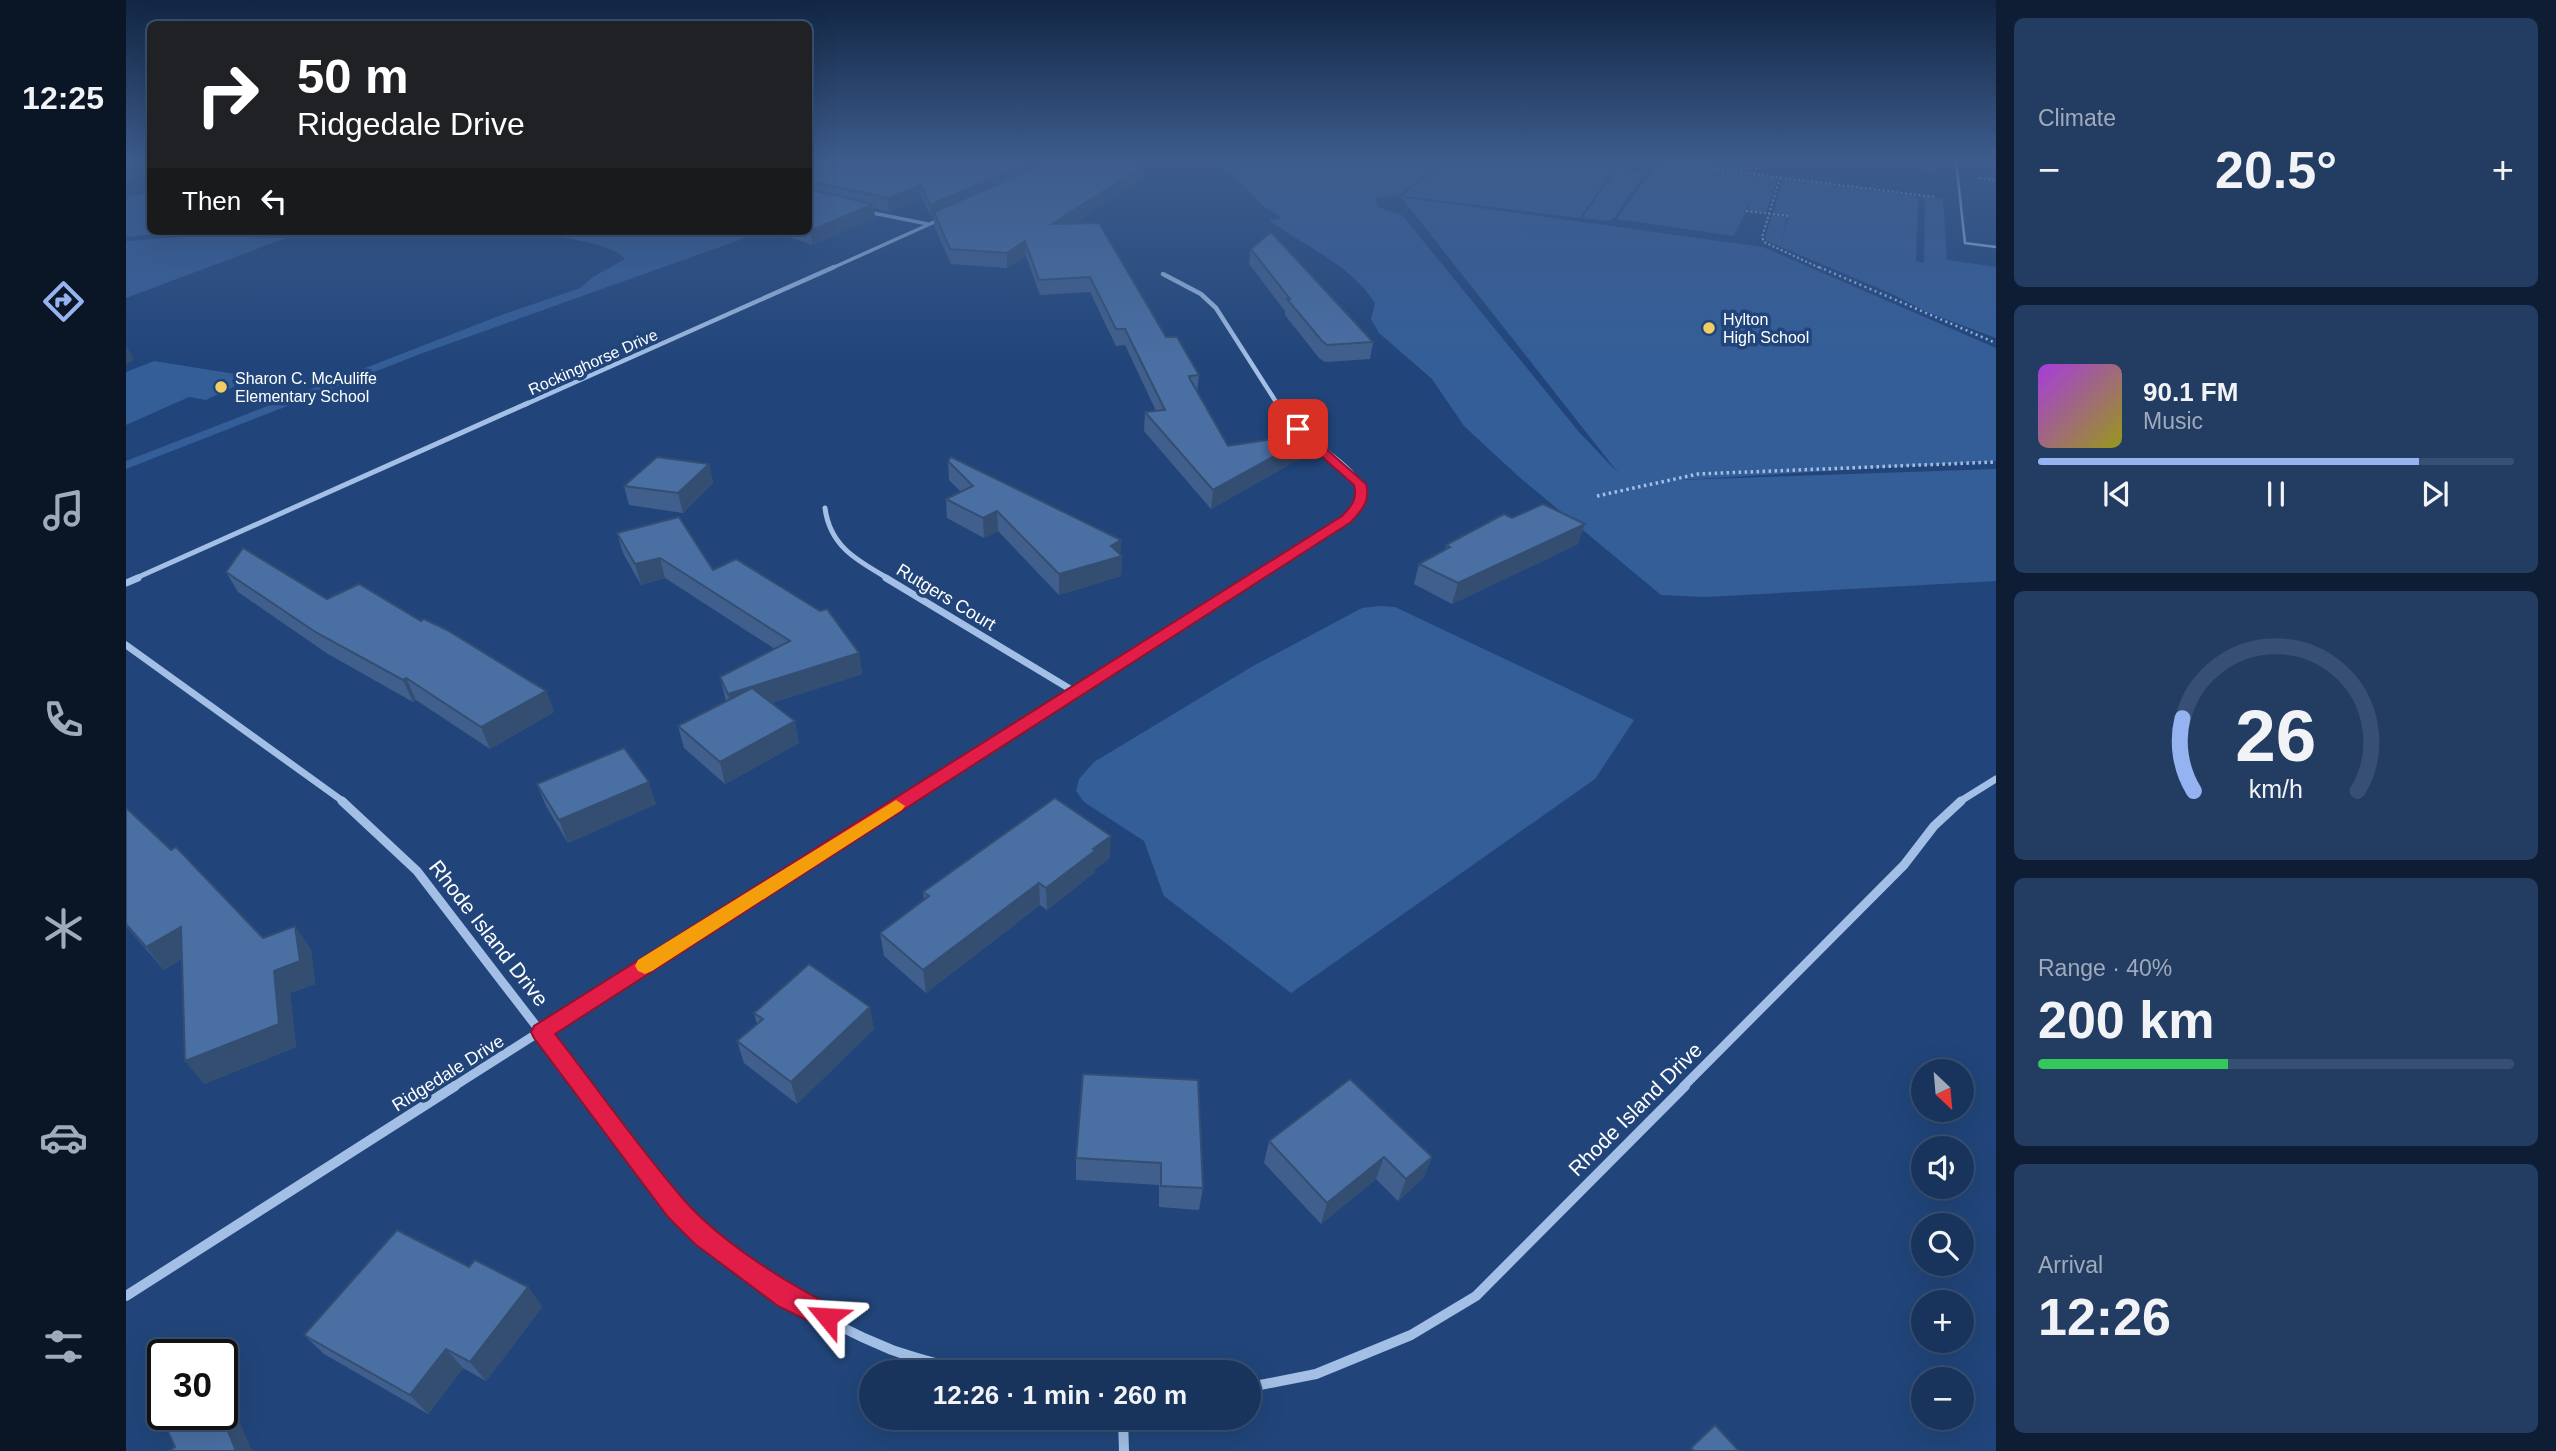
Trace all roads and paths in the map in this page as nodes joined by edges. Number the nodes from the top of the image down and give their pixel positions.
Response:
1 (921, 229) edge
2 (1765, 229) edge
3 (1963, 229) edge
4 (1996, 247) edge
5 (1163, 274) dead end
6 (1996, 343) edge
7 (1996, 462) edge
8 (1597, 496) dead end
9 (825, 508) dead end
10 (126, 583) edge
11 (126, 645) edge
12 (1075, 692) junction
13 (1996, 779) edge
14 (541, 1032) junction
15 (126, 1296) edge
16 (928, 1360) edge
17 (1261, 1385) edge
18 (1123, 1430) edge
19 (1124, 1451) edge

1 - 10 street, Rockinghorse Drive
2 - 6 path
3 - 4 lane
5 - 12 street, Ridgedale Drive
7 - 8 path
9 - 12 street, Rutgers Court
11 - 14 street, Rhode Island Drive
12 - 14 street, Ridgedale Drive
13 - 17 street, Rhode Island Drive
14 - 15 street, Ridgedale Drive
14 - 16 street, Rhode Island Drive
18 - 19 street

